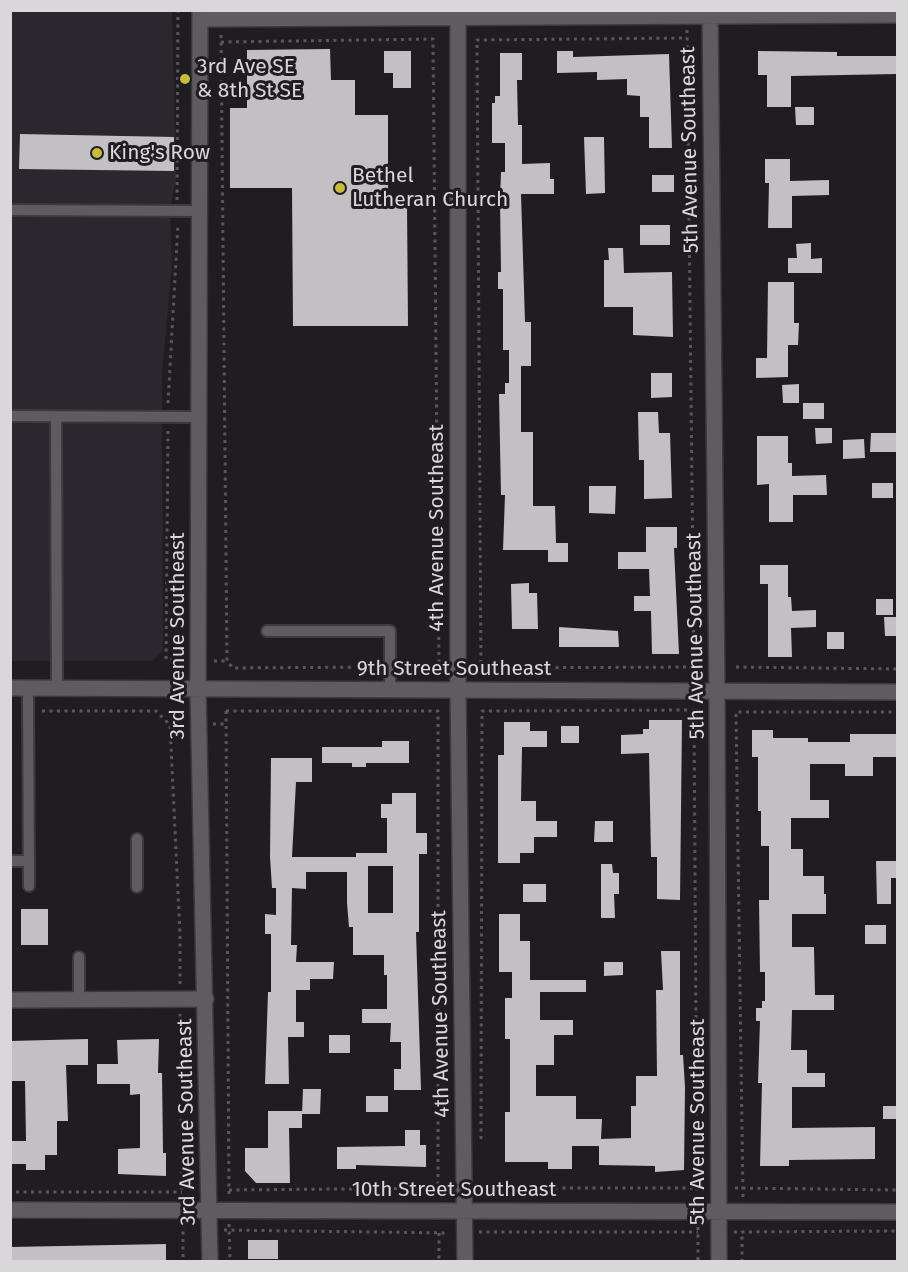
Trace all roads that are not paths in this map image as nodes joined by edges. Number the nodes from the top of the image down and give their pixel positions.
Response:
1 (710, 13) edge
2 (200, 15) edge
3 (458, 15) edge
4 (897, 15) edge
5 (10, 210) edge
6 (199, 211) junction
7 (10, 417) edge
8 (56, 417) junction
9 (199, 417) junction
10 (267, 631) dead end
11 (10, 688) edge
12 (28, 688) junction
13 (57, 688) junction
14 (198, 690) junction
15 (390, 690) junction
16 (458, 690) junction
17 (717, 692) junction
18 (897, 692) edge
19 (136, 839) dead end
20 (10, 861) edge
21 (28, 861) junction
22 (29, 886) dead end
23 (137, 887) dead end
24 (79, 957) dead end
25 (206, 999) junction
26 (10, 1000) edge
27 (79, 1000) junction
28 (10, 1209) edge
29 (210, 1210) junction
30 (464, 1211) junction
31 (719, 1212) junction
32 (897, 1212) edge
33 (210, 1262) edge
34 (465, 1262) edge
35 (719, 1262) edge

1 - 3 street
1 - 4 street
1 - 17 street, 5th Avenue Southeast
2 - 3 street
2 - 6 street, 3rd Avenue Southeast
3 - 16 street, 4th Avenue Southeast
5 - 6 lane
6 - 9 street, 3rd Avenue Southeast
7 - 8 lane
8 - 9 lane
8 - 13 lane
9 - 14 street, 3rd Avenue Southeast
10 - 15 lane
11 - 12 street, 9th Street Southeast
12 - 13 street, 9th Street Southeast
12 - 21 lane
13 - 14 street, 9th Street Southeast
14 - 15 street, 9th Street Southeast
14 - 25 street, 3rd Avenue Southeast
15 - 16 street, 9th Street Southeast
16 - 17 street, 9th Street Southeast
16 - 30 street, 4th Avenue Southeast
17 - 18 street, 9th Street Southeast
17 - 31 street, 5th Avenue Southeast
19 - 23 lane
20 - 21 lane
21 - 22 lane
24 - 27 lane
25 - 27 street
25 - 29 street, 3rd Avenue Southeast
26 - 27 street
28 - 29 street, 10th Street Southeast
29 - 30 street, 10th Street Southeast
29 - 33 street, 3rd Avenue Southeast
30 - 31 street, 10th Street Southeast
30 - 34 street, 4th Avenue Southeast
31 - 32 street, 10th Street Southeast
31 - 35 street, 5th Avenue Southeast

